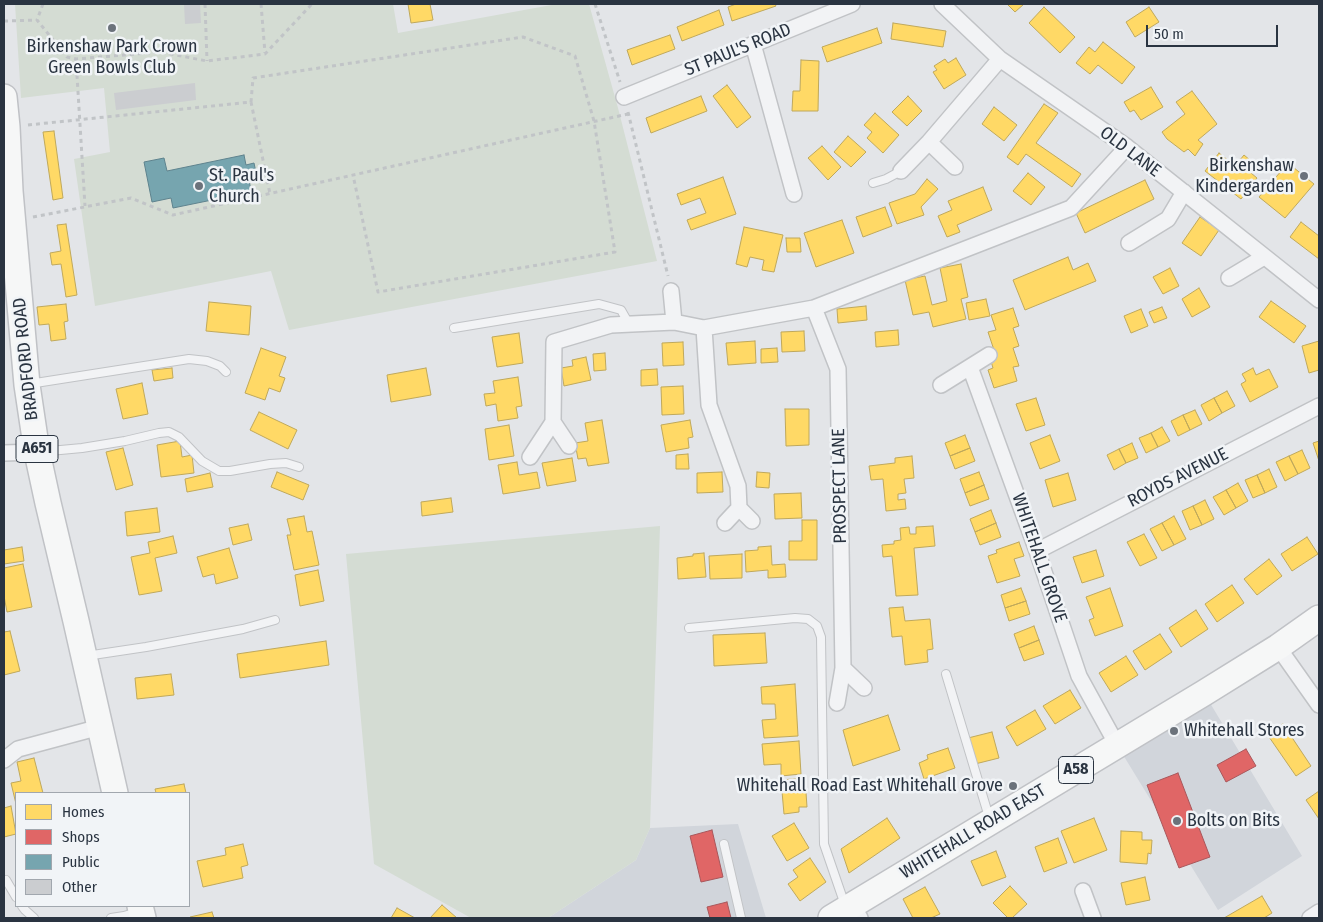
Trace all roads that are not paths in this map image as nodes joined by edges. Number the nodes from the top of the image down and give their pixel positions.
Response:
1 (852, 4) edge
2 (942, 4) edge
3 (752, 44) junction
4 (1000, 59) junction
5 (4, 97) edge
6 (624, 97) road end
7 (5, 127) edge
8 (929, 142) junction
9 (1127, 147) junction
10 (955, 167) dead end
11 (901, 170) joint
12 (873, 183) dead end
13 (1184, 192) junction
14 (794, 194) dead end
15 (1129, 244) dead end
16 (1264, 257) junction
17 (1229, 278) dead end
18 (671, 290) road end
19 (1319, 300) edge
20 (814, 308) junction
21 (12, 315) edge
22 (674, 322) junction
23 (629, 324) junction
24 (454, 328) dead end
25 (704, 328) junction
26 (989, 355) dead end
27 (970, 367) junction
28 (226, 372) dead end
29 (28, 385) junction
30 (941, 385) dead end
31 (1319, 406) edge
32 (552, 422) junction
33 (569, 446) dead end
34 (37, 452) junction
35 (4, 453) edge
36 (530, 457) dead end
37 (299, 467) dead end
38 (739, 508) junction
39 (752, 521) dead end
40 (725, 523) dead end
41 (1038, 551) junction
42 (1319, 618) edge
43 (275, 620) dead end
44 (689, 628) dead end
45 (1278, 647) junction
46 (84, 656) junction
47 (843, 668) junction
48 (946, 674) dead end
49 (864, 688) dead end
50 (837, 702) dead end
51 (1319, 705) edge
52 (100, 727) junction
53 (1117, 745) junction
54 (4, 760) edge
55 (115, 792) edge
56 (991, 822) junction
57 (724, 844) dead end
58 (6, 880) dead end
59 (1083, 892) dead end
60 (15, 895) edge
61 (23, 907) edge
62 (1319, 912) edge
63 (848, 913) edge
64 (134, 914) edge
65 (34, 918) edge
66 (111, 918) edge
67 (741, 918) edge
68 (1093, 918) edge
69 (1310, 918) edge

1 - 3 street, ST PAUL'S ROAD
2 - 4 street, OLD LANE
3 - 6 street, ST PAUL'S ROAD
3 - 14 street
4 - 8 street
4 - 9 street, OLD LANE
5 - 7 main road, BRADFORD ROAD / A651
7 - 21 main road, BRADFORD ROAD / A651
8 - 10 street
8 - 11 street
9 - 13 street, OLD LANE
9 - 20 street
11 - 12 lane
13 - 15 street
13 - 16 street, OLD LANE
16 - 17 street
16 - 19 street, OLD LANE
18 - 22 street
20 - 25 street
20 - 47 street, PROSPECT LANE
21 - 29 main road, BRADFORD ROAD / A651
22 - 23 street
22 - 25 street
23 - 24 lane
23 - 32 street
25 - 38 street
26 - 27 street
27 - 30 street
27 - 41 street, WHITEHALL GROVE
28 - 29 lane
29 - 34 main road, BRADFORD ROAD / A651
31 - 41 street, ROYDS AVENUE
32 - 33 street
32 - 36 street
34 - 35 street
34 - 37 lane
34 - 46 main road, BRADFORD ROAD / A651
38 - 39 street
38 - 40 street
41 - 53 street, WHITEHALL GROVE
42 - 45 main road, WHITEHALL ROAD EAST / A58
43 - 46 lane
44 - 63 lane
45 - 51 street
45 - 53 main road, WHITEHALL ROAD EAST / A58
46 - 52 main road, BRADFORD ROAD / A651
47 - 49 street
47 - 50 street, PROSPECT LANE
48 - 56 lane
52 - 54 street
52 - 55 main road, BRADFORD ROAD / A651
53 - 56 main road, WHITEHALL ROAD EAST / A58
56 - 63 main road, WHITEHALL ROAD EAST / A58
57 - 67 lane
58 - 60 lane
59 - 68 street
61 - 65 lane
62 - 69 street
64 - 66 lane

